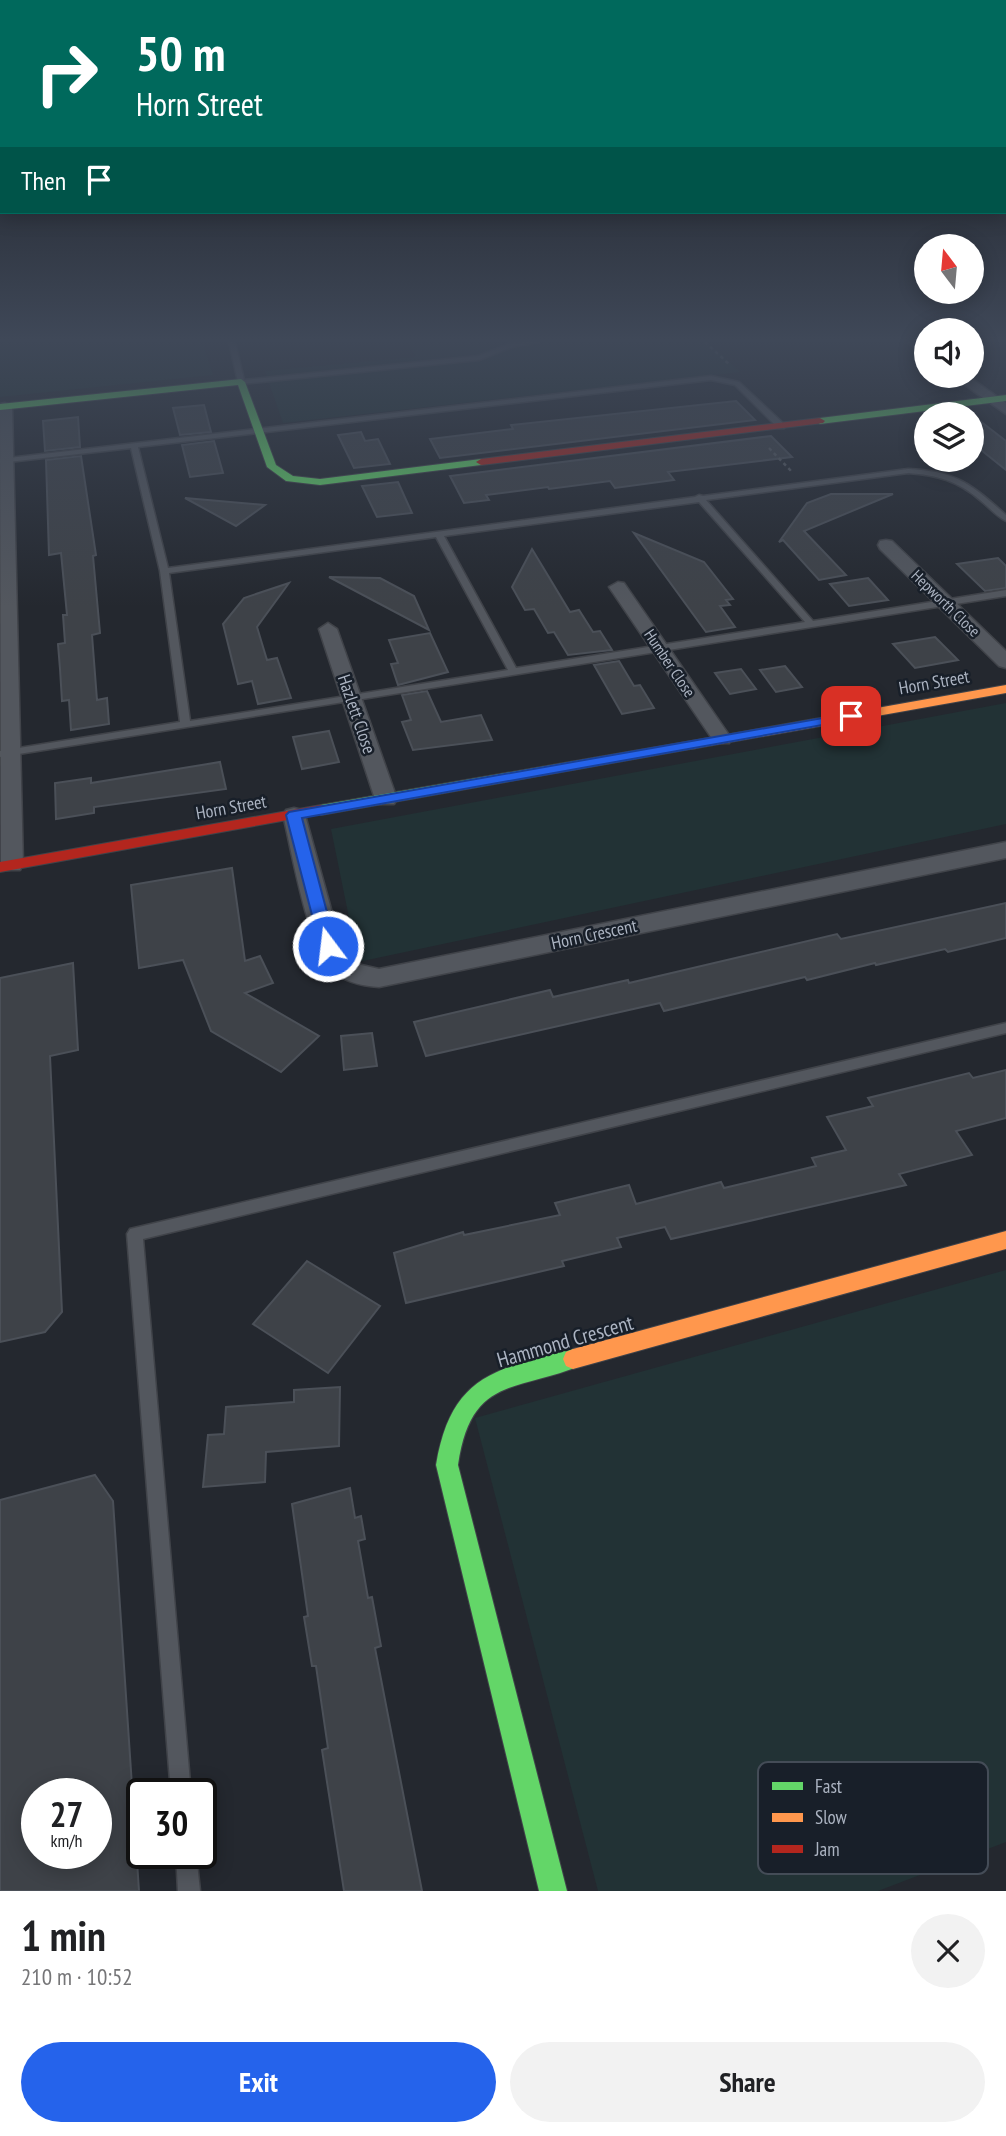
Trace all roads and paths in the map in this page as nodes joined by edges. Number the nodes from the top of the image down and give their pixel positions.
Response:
1 (3, 430) edge
2 (265, 430) edge
3 (749, 430) edge
4 (751, 430) edge
5 (259, 431) junction
6 (134, 446) junction
7 (4, 461) edge
8 (804, 484) junction
9 (699, 497) junction
10 (1006, 519) edge
11 (438, 533) junction
12 (886, 545) dead end
13 (164, 571) junction
14 (618, 587) dead end
15 (1006, 593) edge
16 (946, 603) junction
17 (811, 624) junction
18 (328, 629) dead end
19 (660, 648) junction
20 (1006, 662) edge
21 (513, 671) junction
22 (1006, 689) edge
23 (351, 698) junction
24 (185, 723) junction
25 (722, 739) junction
26 (6, 753) edge
27 (386, 799) junction
28 (294, 815) junction
29 (1006, 850) edge
30 (6, 866) edge
31 (1006, 1028) edge
32 (1006, 1240) edge
33 (180, 1778) edge
34 (187, 1869) edge
35 (189, 1891) edge
36 (553, 1891) edge

1 - 7 street
2 - 5 lane
3 - 5 street
4 - 8 path
5 - 6 lane
6 - 7 lane
6 - 13 lane
7 - 26 street
8 - 9 lane
8 - 10 lane
9 - 11 lane
9 - 17 lane
11 - 13 lane
11 - 21 lane
12 - 16 street, Hepworth Close
13 - 24 lane
14 - 19 street, Humber Close
15 - 16 lane
16 - 17 lane
16 - 20 street, Hepworth Close
17 - 19 lane
18 - 23 street, Hazlett Close
19 - 21 lane
19 - 25 street, Humber Close
21 - 23 lane
22 - 25 street, Horn Street
23 - 24 lane
23 - 27 street, Hazlett Close
24 - 26 lane
25 - 27 street, Horn Street
26 - 30 street
27 - 28 street, Horn Street
28 - 29 street, Horn Crescent
28 - 30 street, Horn Street
31 - 33 lane
32 - 36 street, Hammond Crescent
34 - 35 lane

